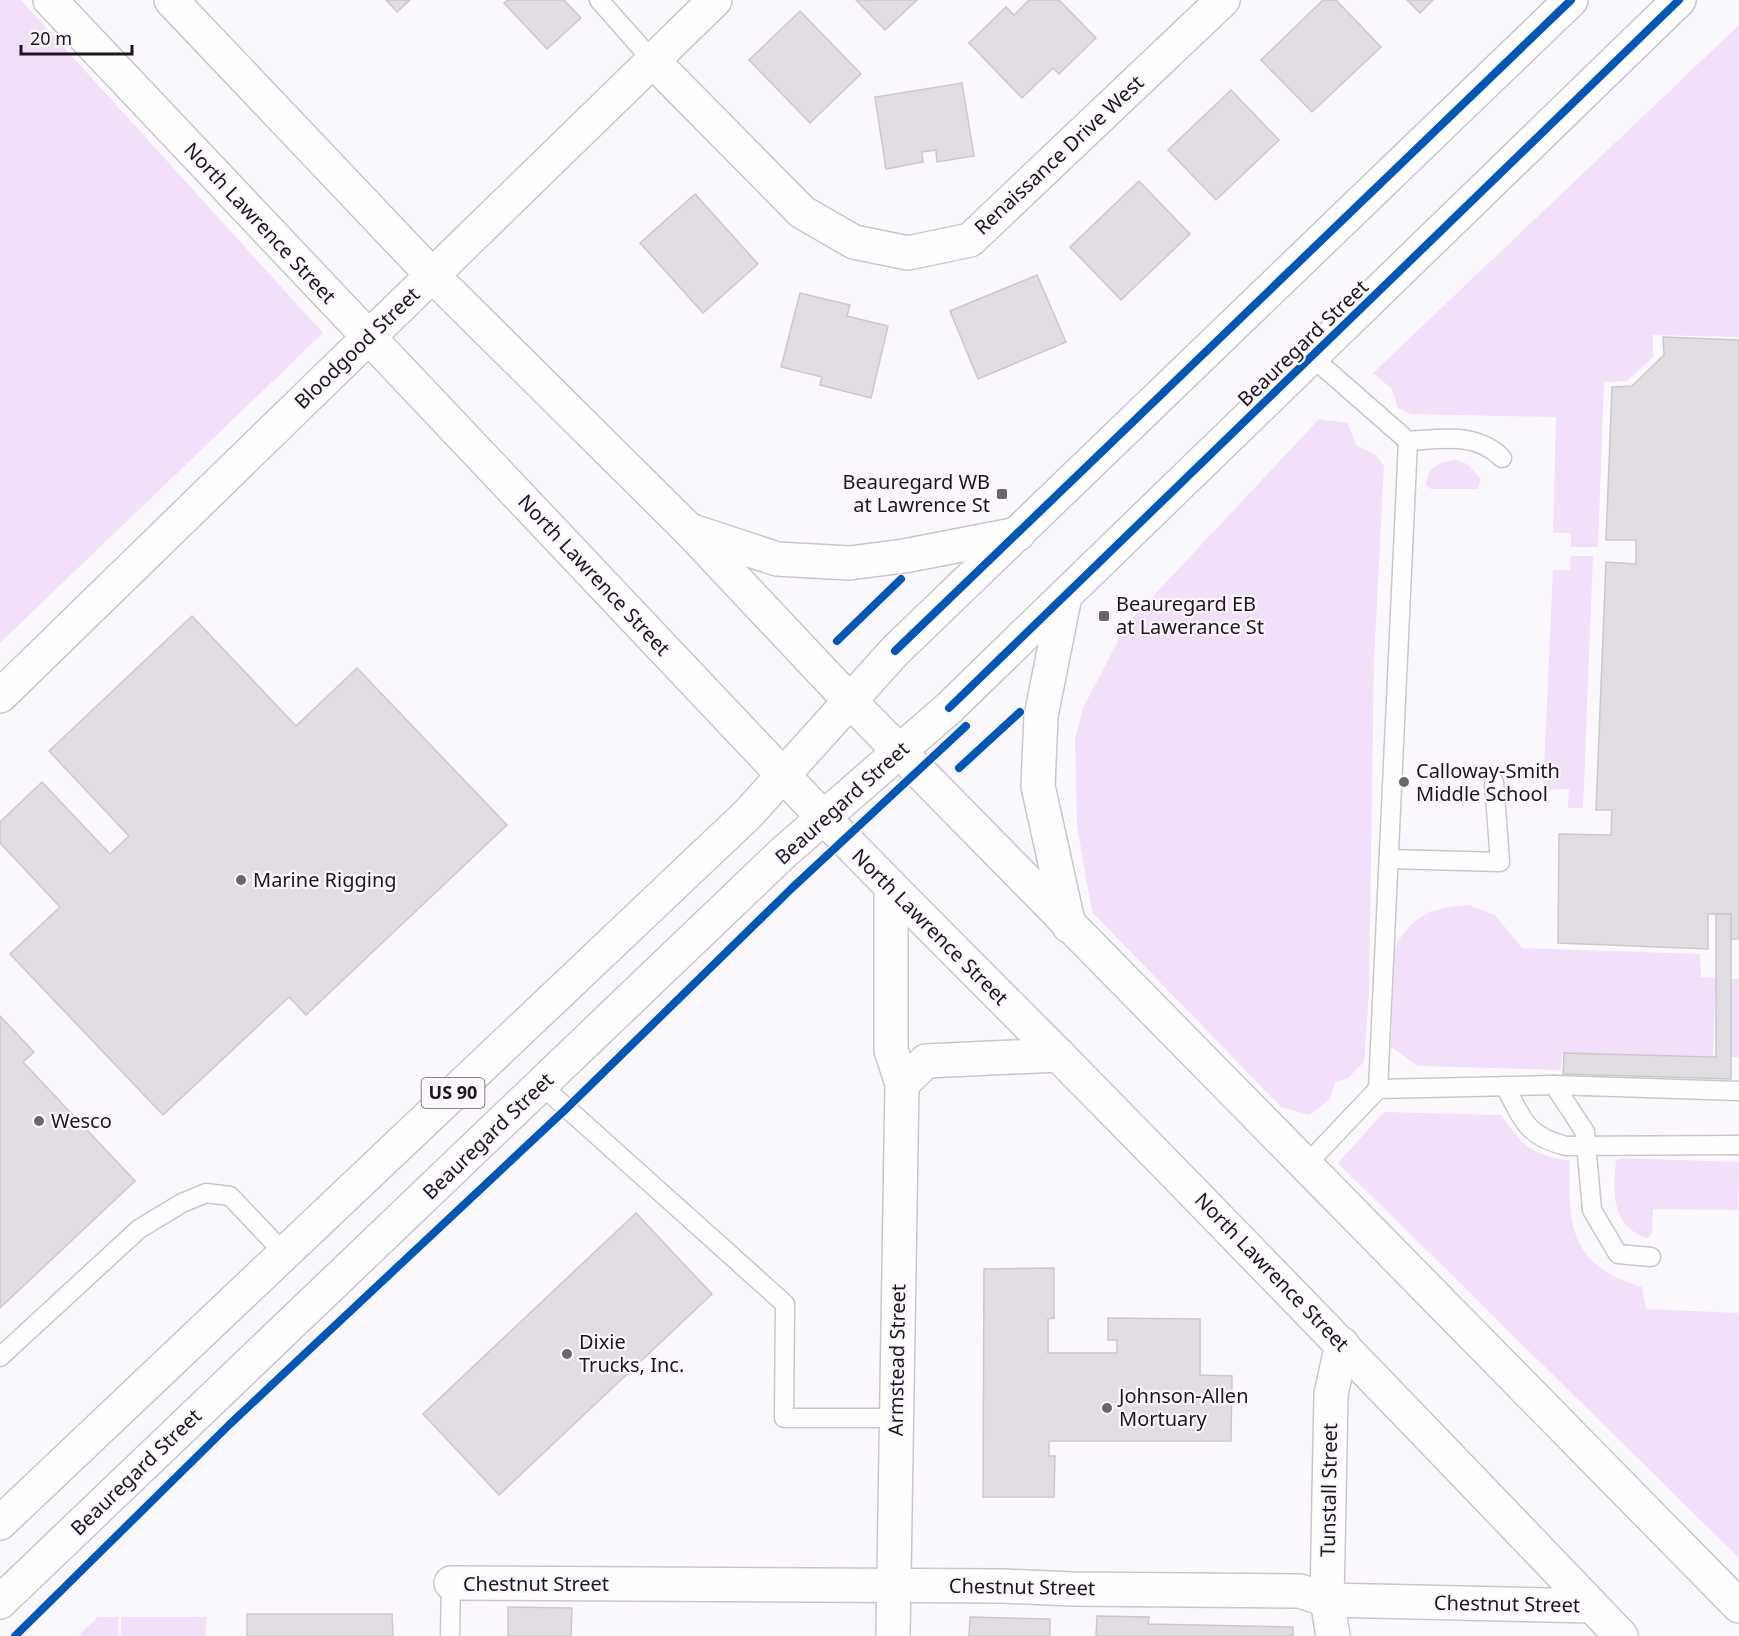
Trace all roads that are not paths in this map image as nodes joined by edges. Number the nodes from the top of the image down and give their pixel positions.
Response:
1 (50, 0) edge
2 (171, 0) edge
3 (599, 0) edge
4 (715, 0) edge
5 (1223, 0) edge
6 (1571, 0) edge
7 (1679, 0) edge
8 (652, 60) junction
9 (432, 275) junction
10 (368, 337) junction
11 (1312, 357) junction
12 (1408, 441) junction
13 (1502, 458) dead end
14 (689, 530) junction
15 (1018, 534) junction
16 (1065, 596) junction
17 (0, 696) edge
18 (850, 701) junction
19 (899, 752) junction
20 (783, 775) junction
21 (1494, 782) dead end
22 (824, 818) junction
23 (1389, 859) junction
24 (891, 889) junction
25 (1069, 926) junction
26 (1059, 1055) junction
27 (902, 1084) junction
28 (541, 1085) junction
29 (1554, 1085) junction
30 (1505, 1086) junction
31 (1378, 1089) junction
32 (1739, 1091) edge
33 (1739, 1145) edge
34 (1586, 1147) junction
35 (1305, 1166) junction
36 (284, 1253) junction
37 (1652, 1257) dead end
38 (1342, 1344) junction
39 (0, 1357) edge
40 (896, 1418) junction
41 (0, 1523) edge
42 (451, 1583) joint
43 (894, 1585) junction
44 (1327, 1600) junction
45 (0, 1602) edge
46 (1592, 1606) junction
47 (1739, 1606) edge
48 (450, 1636) edge
49 (893, 1636) edge
50 (1333, 1636) edge
51 (1621, 1636) edge

1 - 10 street, North Lawrence Street
2 - 9 street
3 - 8 lane
4 - 8 street, Bloodgood Street
5 - 8 street, Renaissance Drive West
6 - 15 street, US 90
7 - 11 street, Beauregard Street / US 90
8 - 9 street, Bloodgood Street
9 - 10 street, Bloodgood Street
9 - 14 street
10 - 17 street, Bloodgood Street
10 - 20 street, North Lawrence Street
11 - 12 lane
11 - 16 street, Beauregard Street / US 90
12 - 13 lane
12 - 23 lane
14 - 15 street
14 - 18 street
15 - 18 street, US 90
16 - 19 street, Beauregard Street / US 90
16 - 25 street
18 - 19 street
18 - 20 street, US 90
19 - 22 street, Beauregard Street / US 90
19 - 25 street
20 - 22 street, North Lawrence Street
20 - 36 street, US 90
21 - 23 lane
22 - 24 street, North Lawrence Street
22 - 28 street, Beauregard Street / US 90
23 - 31 lane
24 - 26 street, North Lawrence Street
24 - 27 street, Armstead Street
25 - 35 street
26 - 27 street
26 - 38 street, North Lawrence Street
27 - 40 street, Armstead Street
28 - 40 lane
28 - 45 street, Beauregard Street / US 90
29 - 30 lane
29 - 32 lane
29 - 34 lane
30 - 31 lane
30 - 34 lane
31 - 35 lane
33 - 34 lane
34 - 37 lane
35 - 47 street
36 - 39 lane
36 - 41 street, US 90
38 - 44 street, Tunstall Street
38 - 46 street, North Lawrence Street
40 - 43 street, Armstead Street
42 - 43 street, Chestnut Street
42 - 48 lane
43 - 44 street, Chestnut Street
43 - 49 street, Armstead Street
44 - 46 street, Chestnut Street
44 - 50 street, Tunstall Street
46 - 51 street, North Lawrence Street

